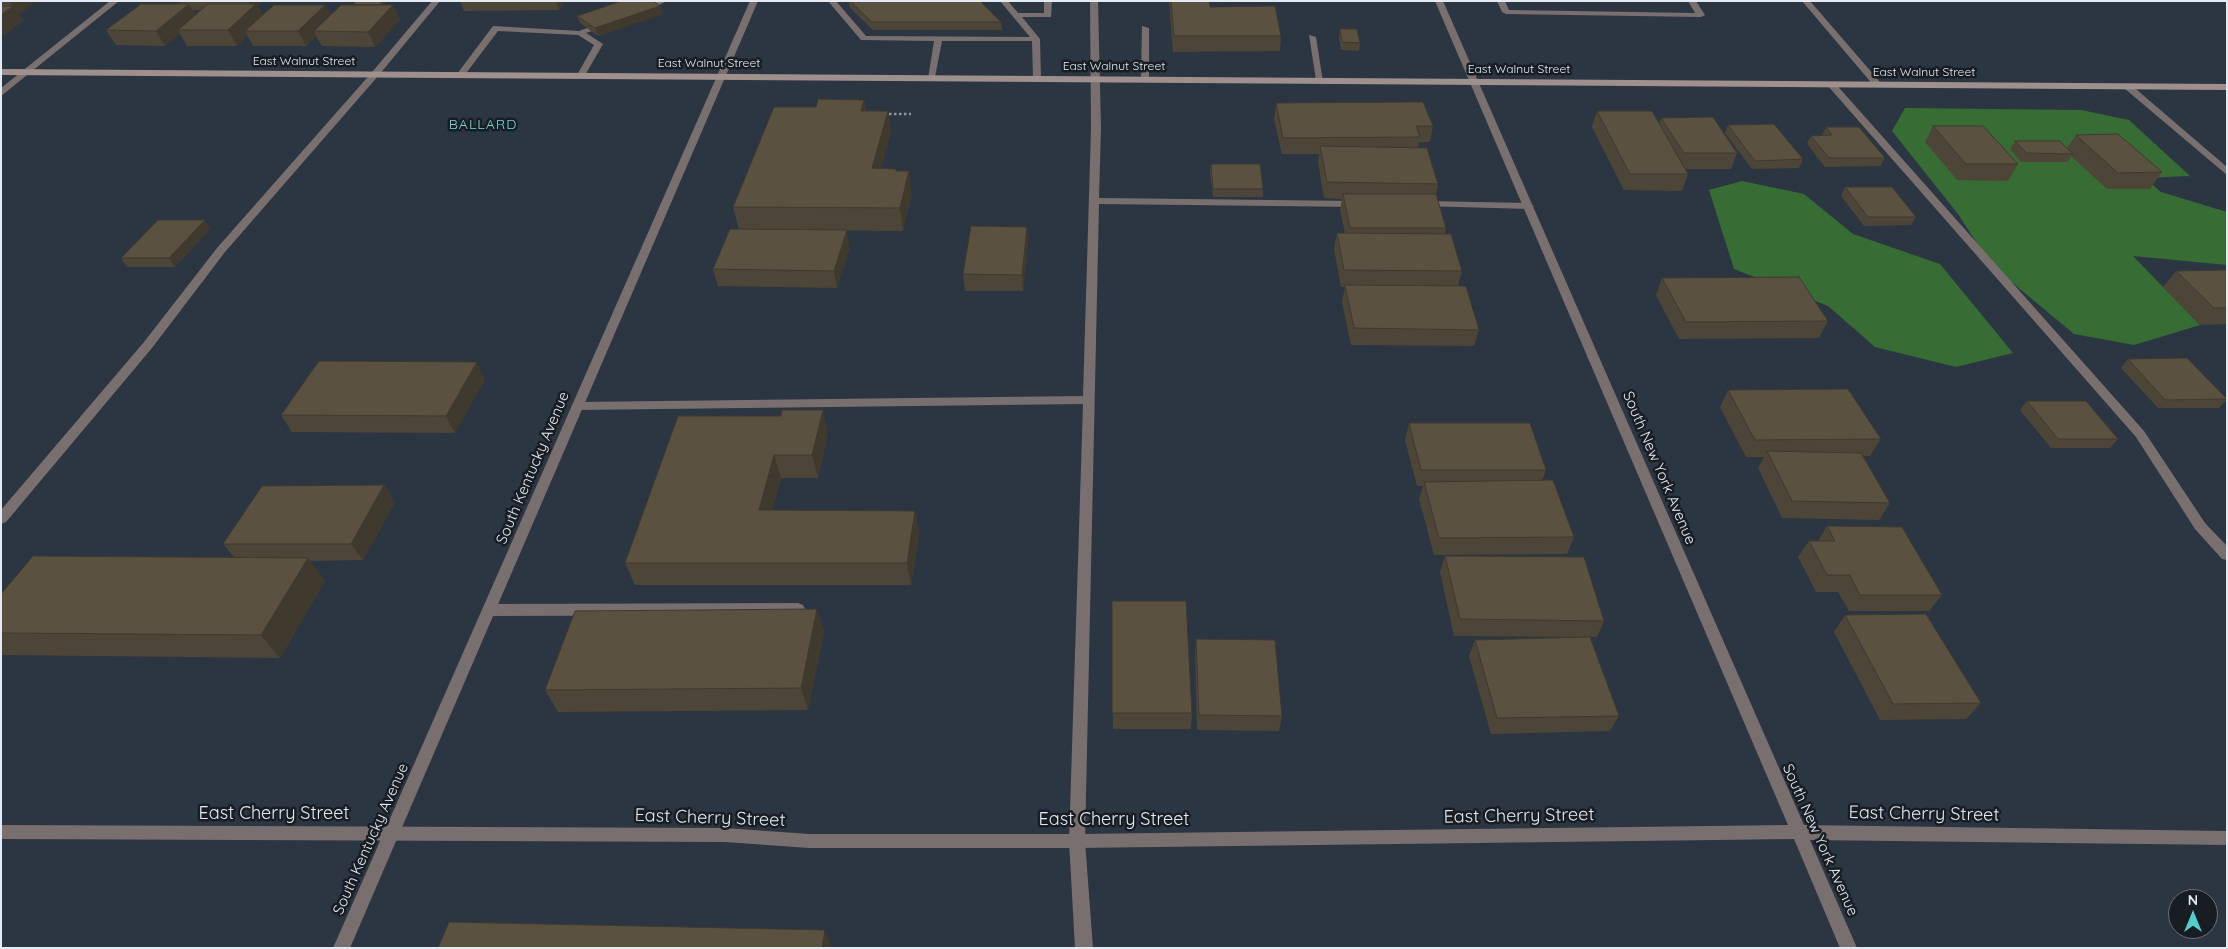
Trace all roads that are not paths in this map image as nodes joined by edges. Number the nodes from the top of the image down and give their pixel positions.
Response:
1 (115, 1) edge
2 (436, 1) edge
3 (664, 1) edge
4 (754, 1) edge
5 (832, 1) edge
6 (1004, 1) edge
7 (1048, 1) edge
8 (1094, 1) edge
9 (1439, 1) edge
10 (1501, 1) edge
11 (1692, 1) edge
12 (1806, 1) edge
13 (636, 12) edge
14 (1016, 15) junction
15 (617, 19) edge
16 (1145, 28) dead end
17 (580, 33) junction
18 (1312, 37) dead end
19 (938, 38) junction
20 (1036, 39) junction
21 (1, 72) edge
22 (27, 72) junction
23 (376, 74) junction
24 (461, 74) junction
25 (581, 75) junction
26 (721, 76) junction
27 (931, 77) junction
28 (1037, 78) junction
29 (1095, 78) junction
30 (1145, 79) junction
31 (1320, 80) junction
32 (1475, 81) junction
33 (1831, 84) junction
34 (1877, 84) junction
35 (2126, 86) junction
36 (2227, 87) edge
37 (1, 93) edge
38 (2227, 172) edge
39 (1094, 201) junction
40 (1367, 204) edge
41 (1416, 204) edge
42 (1529, 206) junction
43 (1088, 400) junction
44 (577, 406) junction
45 (1, 519) edge
46 (2227, 555) edge
47 (798, 609) edge
48 (489, 610) junction
49 (1, 832) edge
50 (1799, 832) junction
51 (391, 834) junction
52 (2227, 838) edge
53 (1077, 841) junction
54 (342, 948) edge
55 (1084, 948) edge
56 (1849, 948) edge

1 - 22 street
2 - 23 street
3 - 13 street
4 - 26 street, South Kentucky Avenue
5 - 19 street
6 - 14 street
7 - 14 street
8 - 29 street
9 - 32 street, South New York Avenue
10 - 11 street
12 - 34 street
14 - 20 street
15 - 17 street
16 - 30 street
17 - 24 street
17 - 25 street
18 - 31 street
19 - 20 street
19 - 27 street
20 - 28 street
21 - 22 main road, East Walnut Street
22 - 23 main road, East Walnut Street
22 - 37 street
23 - 24 main road, East Walnut Street
23 - 45 street
24 - 25 main road, East Walnut Street
25 - 26 main road, East Walnut Street
26 - 27 main road, East Walnut Street
26 - 44 street, South Kentucky Avenue
27 - 28 main road, East Walnut Street
28 - 29 main road, East Walnut Street
29 - 30 main road, East Walnut Street
29 - 39 street
30 - 31 main road, East Walnut Street
31 - 32 main road, East Walnut Street
32 - 33 main road, East Walnut Street
32 - 42 street, South New York Avenue
33 - 34 main road, East Walnut Street
33 - 46 street
34 - 35 main road, East Walnut Street
35 - 36 main road, East Walnut Street
35 - 38 street
39 - 40 street
39 - 43 street
41 - 42 street
42 - 50 street, South New York Avenue
43 - 44 street
43 - 53 street
44 - 48 street, South Kentucky Avenue
47 - 48 street
48 - 51 street, South Kentucky Avenue
49 - 51 street, East Cherry Street
50 - 52 street, East Cherry Street
50 - 53 street, East Cherry Street
50 - 56 street, South New York Avenue
51 - 53 street, East Cherry Street
51 - 54 street, South Kentucky Avenue
53 - 55 street

